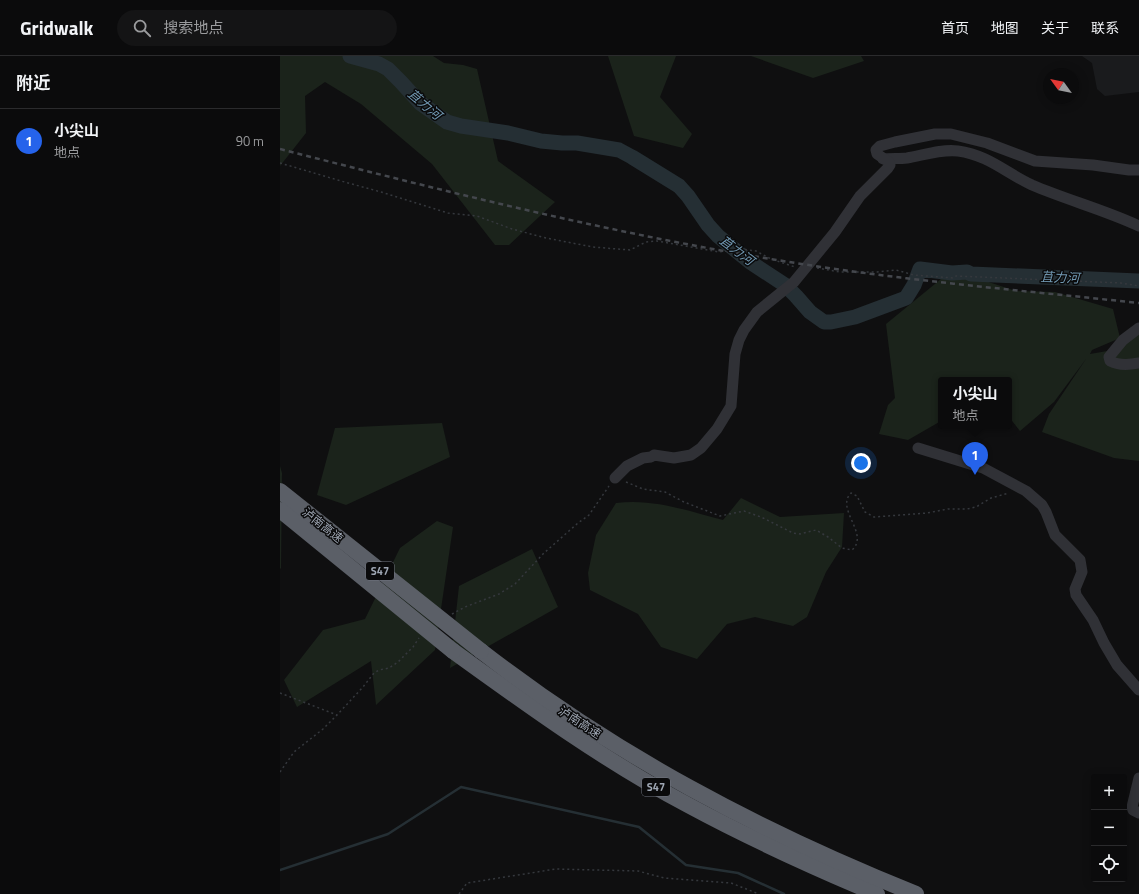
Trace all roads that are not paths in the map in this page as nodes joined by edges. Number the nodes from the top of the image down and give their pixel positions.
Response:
1 (883, 159) junction
2 (1139, 170) edge
3 (1139, 226) edge
4 (1139, 328) edge
5 (1139, 363) edge
6 (918, 448) dead end
7 (615, 478) road end
8 (280, 491) edge
9 (280, 510) edge
10 (1139, 690) edge
11 (1139, 778) edge
12 (1139, 813) edge
13 (877, 894) edge
14 (916, 894) edge

1 - 2 street
1 - 3 street
1 - 7 street
4 - 5 street
6 - 10 street
8 - 14 highway, 泸南高速 / S47, bridge
9 - 13 highway, 泸南高速 / S47, bridge
11 - 12 street

